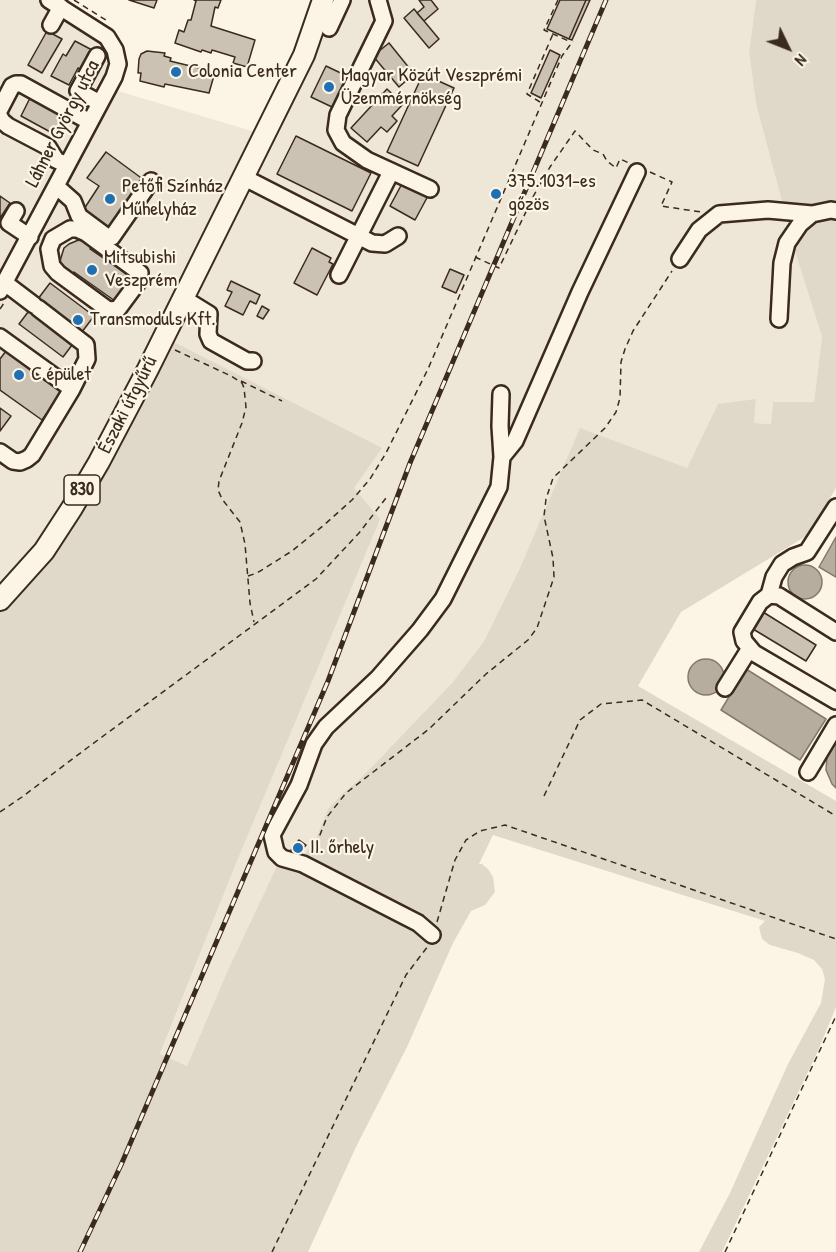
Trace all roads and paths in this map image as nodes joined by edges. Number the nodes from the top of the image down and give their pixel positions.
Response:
1 (323, 0) edge
2 (342, 0) edge
3 (378, 0) edge
4 (558, 0) edge
5 (55, 4) edge
6 (51, 25) dead end
7 (329, 28) dead end
8 (553, 34) junction
9 (97, 56) dead end
10 (541, 102) junction
11 (100, 103) junction
12 (0, 109) edge
13 (0, 117) edge
14 (90, 122) junction
15 (620, 159) dead end
16 (67, 165) junction
17 (392, 172) junction
18 (637, 172) dead end
19 (243, 177) junction
20 (151, 181) dead end
21 (672, 182) dead end
22 (56, 186) junction
23 (430, 189) dead end
24 (16, 211) dead end
25 (836, 211) edge
26 (719, 214) junction
27 (812, 214) junction
28 (32, 232) junction
29 (359, 236) junction
30 (398, 236) dead end
31 (53, 239) junction
32 (475, 257) junction
33 (680, 259) joint
34 (339, 275) dead end
35 (2, 287) edge
36 (183, 297) junction
37 (779, 319) dead end
38 (0, 337) edge
39 (160, 343) junction
40 (254, 361) dead end
41 (237, 380) junction
42 (72, 390) junction
43 (501, 394) dead end
44 (282, 401) dead end
45 (0, 452) edge
46 (502, 457) junction
47 (386, 498) dead end
48 (836, 507) edge
49 (248, 576) junction
50 (769, 595) junction
51 (0, 600) edge
52 (254, 623) junction
53 (836, 632) edge
54 (750, 648) junction
55 (725, 688) dead end
56 (836, 701) edge
57 (836, 725) edge
58 (808, 772) dead end
59 (544, 796) dead end
60 (0, 812) edge
61 (836, 816) edge
62 (303, 864) junction
63 (432, 935) junction
64 (836, 939) edge
65 (836, 1016) edge
66 (272, 1252) edge
67 (724, 1252) edge

1 - 19 main road, Északi útgyűrű / 830
2 - 7 street
3 - 17 street
4 - 8 path
5 - 6 street
5 - 11 street, Láhner György utca
8 - 10 path
8 - 10 path
9 - 11 street
10 - 32 path
11 - 14 street, Láhner György utca
12 - 14 street
13 - 16 street
14 - 16 street, Láhner György utca
15 - 32 path
16 - 22 street, Láhner György utca
17 - 23 street
17 - 29 street
18 - 46 street
19 - 29 street
19 - 36 main road, Északi útgyűrű / 830
20 - 22 street
21 - 26 path
22 - 28 street, Láhner György utca
24 - 28 street
25 - 27 street
26 - 27 street
26 - 33 street
27 - 37 street
28 - 31 street
28 - 35 street, Láhner György utca
29 - 30 street
29 - 34 street
31 - 31 street
32 - 49 path
33 - 62 path
35 - 42 street
36 - 39 main road, Északi útgyűrű / 830
36 - 40 street
38 - 42 street
39 - 41 path
39 - 51 main road, Északi útgyűrű / 830
41 - 44 path
41 - 49 path
42 - 45 street
43 - 46 street
46 - 62 street
47 - 52 path
48 - 50 street
49 - 52 path
50 - 53 street
50 - 54 street
52 - 60 path
54 - 55 street
54 - 56 street
57 - 58 street
59 - 61 path
62 - 63 street
63 - 64 path
63 - 66 path
65 - 67 path

